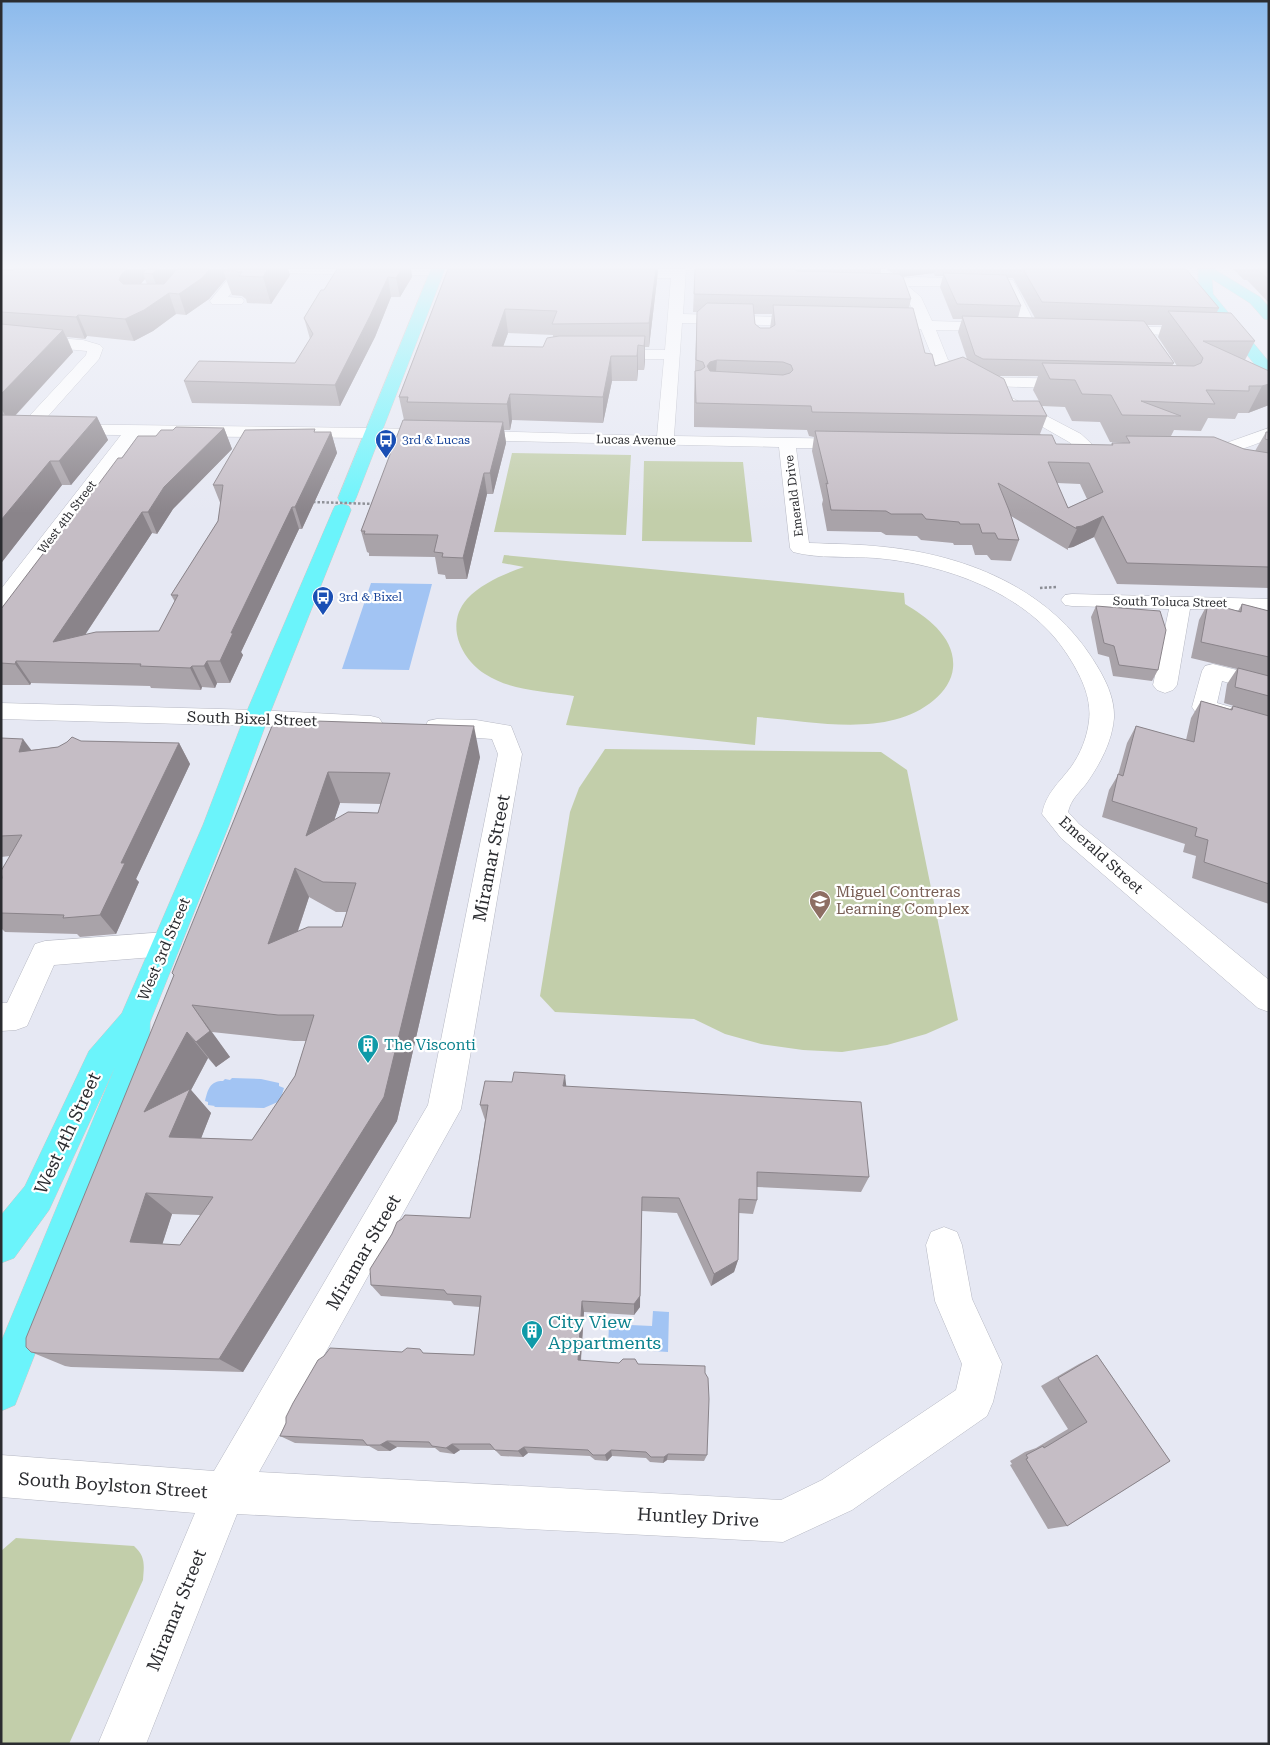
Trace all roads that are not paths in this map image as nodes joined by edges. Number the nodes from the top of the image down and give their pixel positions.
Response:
1 (94, 350) edge
2 (405, 350) edge
3 (673, 350) edge
4 (937, 350) edge
5 (1245, 350) edge
6 (589, 354) edge
7 (673, 354) junction
8 (1269, 372) edge
9 (973, 382) junction
10 (1086, 384) edge
11 (1, 430) edge
12 (26, 430) junction
13 (133, 430) junction
14 (372, 433) junction
15 (1269, 433) edge
16 (665, 441) junction
17 (787, 443) junction
18 (862, 443) edge
19 (1058, 448) edge
20 (1087, 448) junction
21 (1106, 449) edge
22 (1183, 450) edge
23 (800, 548) joint
24 (5, 593) edge
25 (1072, 600) dead end
26 (1181, 602) junction
27 (1269, 605) edge
28 (1165, 685) dead end
29 (1269, 686) edge
30 (1, 711) edge
31 (256, 718) junction
32 (1269, 727) edge
33 (502, 732) joint
34 (166, 944) junction
35 (1269, 999) edge
36 (9, 1016) edge
37 (134, 1022) junction
38 (1, 1245) edge
39 (944, 1245) dead end
40 (1, 1391) edge
41 (1, 1476) edge
42 (225, 1492) junction
43 (122, 1744) edge

1 - 12 street
2 - 14 main road, West 3rd Street
3 - 7 street
4 - 9 street
5 - 8 main road
6 - 7 street
7 - 16 street
9 - 10 street
9 - 20 street
11 - 12 street, Lucas Avenue
12 - 13 street, Lucas Avenue
13 - 14 street, Lucas Avenue
13 - 24 street, West 4th Street
14 - 16 street, Lucas Avenue
14 - 31 main road, West 3rd Street
15 - 22 street
16 - 17 street, Lucas Avenue
17 - 18 street, Lucas Avenue
17 - 23 street, Emerald Drive
19 - 20 street
20 - 21 street
23 - 35 street, Emerald Street
25 - 26 street, South Toluca Street
26 - 27 street, South Toluca Street
26 - 28 street
29 - 32 street
30 - 31 street, South Bixel Street
31 - 33 street, South Bixel Street
31 - 34 main road, West 3rd Street
33 - 42 street, Miramar Street
34 - 36 street
34 - 37 main road, West 3rd Street
37 - 38 main road, West 4th Street
37 - 40 main road, West 3rd Street
39 - 42 street, Huntley Drive
41 - 42 street, South Boylston Street
42 - 43 street, Miramar Street

